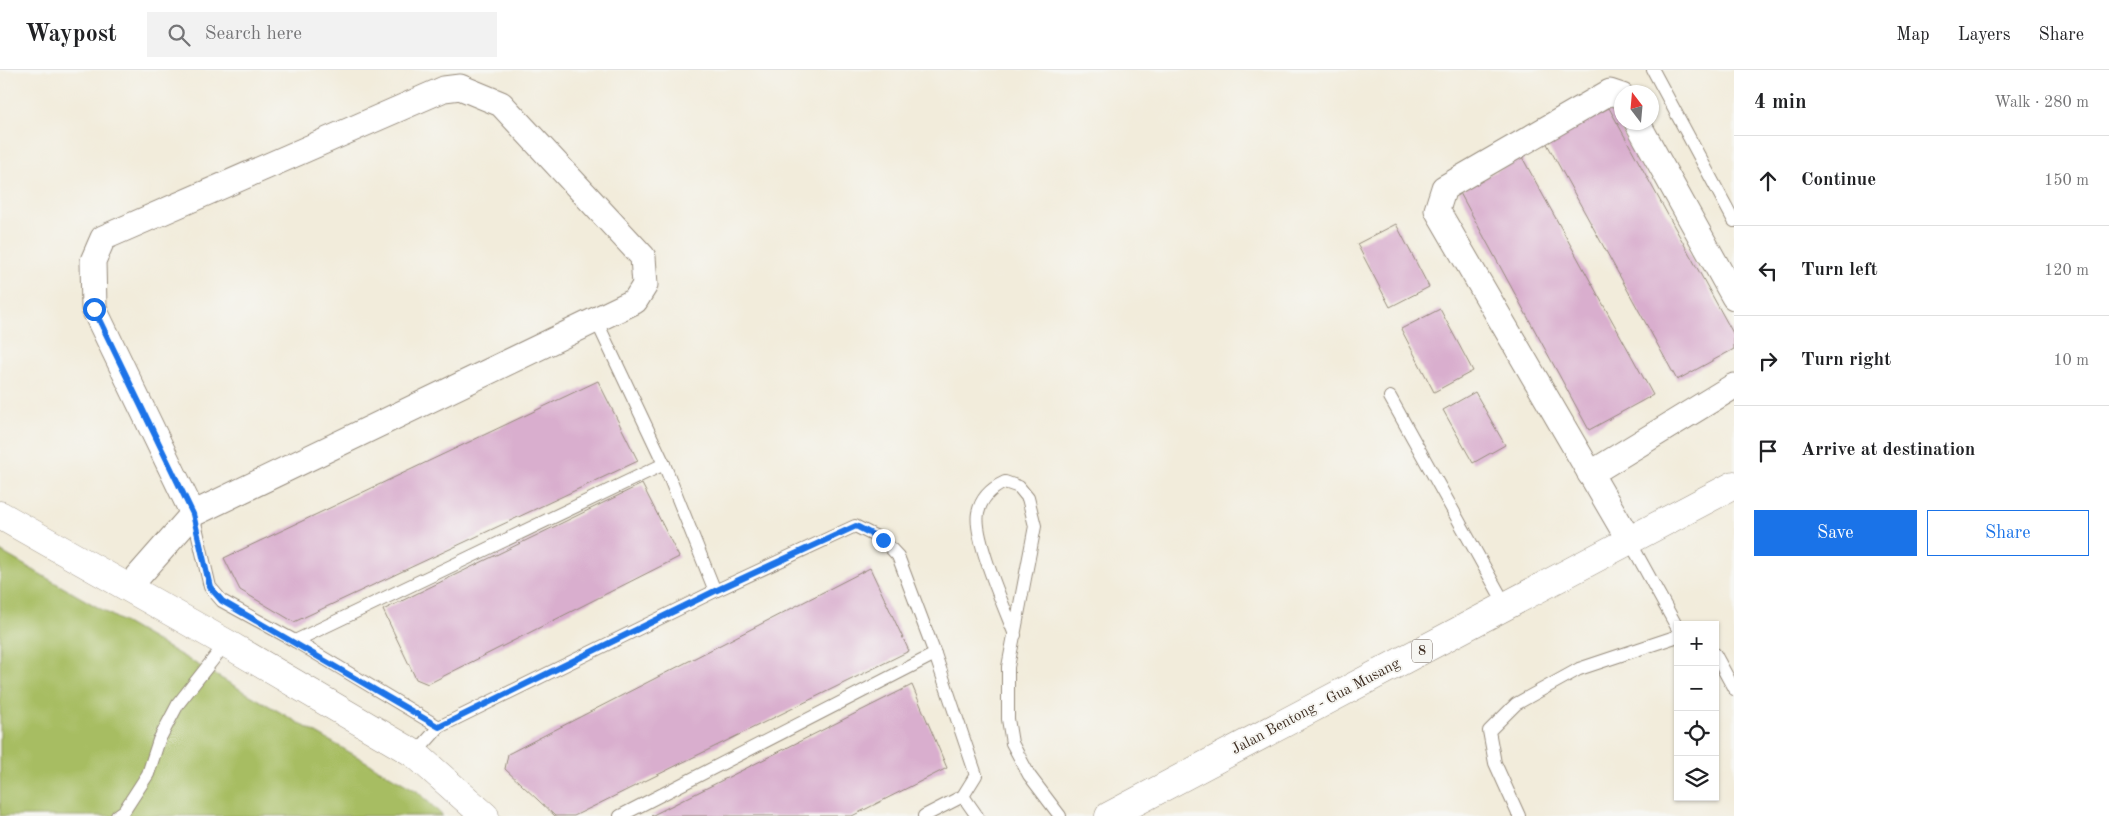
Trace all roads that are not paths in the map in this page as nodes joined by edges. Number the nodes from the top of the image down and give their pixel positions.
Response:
1 (1653, 70) edge
2 (1614, 93) edge
3 (1641, 130) edge
4 (1734, 221) edge
5 (1734, 297) edge
6 (596, 320) junction
7 (1734, 386) edge
8 (1390, 397) dead end
9 (664, 464) junction
10 (1590, 474) junction
11 (1734, 485) edge
12 (193, 514) junction
13 (0, 515) edge
14 (1629, 540) junction
15 (128, 588) junction
16 (715, 591) junction
17 (1506, 606) junction
18 (1674, 622) edge
19 (1015, 635) junction
20 (1674, 637) edge
21 (294, 641) junction
22 (226, 643) junction
23 (935, 654) junction
24 (1719, 662) edge
25 (1734, 690) edge
26 (439, 727) junction
27 (415, 754) junction
28 (964, 796) junction
29 (117, 816) edge
30 (485, 816) edge
31 (620, 816) edge
32 (924, 816) edge
33 (977, 816) edge
34 (1060, 816) edge
35 (1109, 816) edge
36 (1520, 816) edge

1 - 4 lane
2 - 10 street
3 - 5 street
6 - 9 lane
6 - 12 street
6 - 12 street
7 - 10 street
8 - 17 lane
9 - 16 lane
9 - 21 lane
10 - 14 street
11 - 14 main road, Jalan Bentong - Gua Musang / 8
12 - 15 street
12 - 21 lane
13 - 15 main road
14 - 17 main road, Jalan Bentong - Gua Musang / 8
14 - 18 lane
15 - 22 main road
16 - 23 lane
16 - 26 lane
17 - 35 main road, Jalan Bentong - Gua Musang / 8
19 - 19 lane
19 - 34 lane
20 - 36 lane
21 - 26 lane
22 - 27 main road
22 - 29 lane
23 - 28 lane
23 - 31 lane
24 - 25 lane
26 - 27 lane
27 - 30 main road
28 - 32 lane
28 - 33 lane

